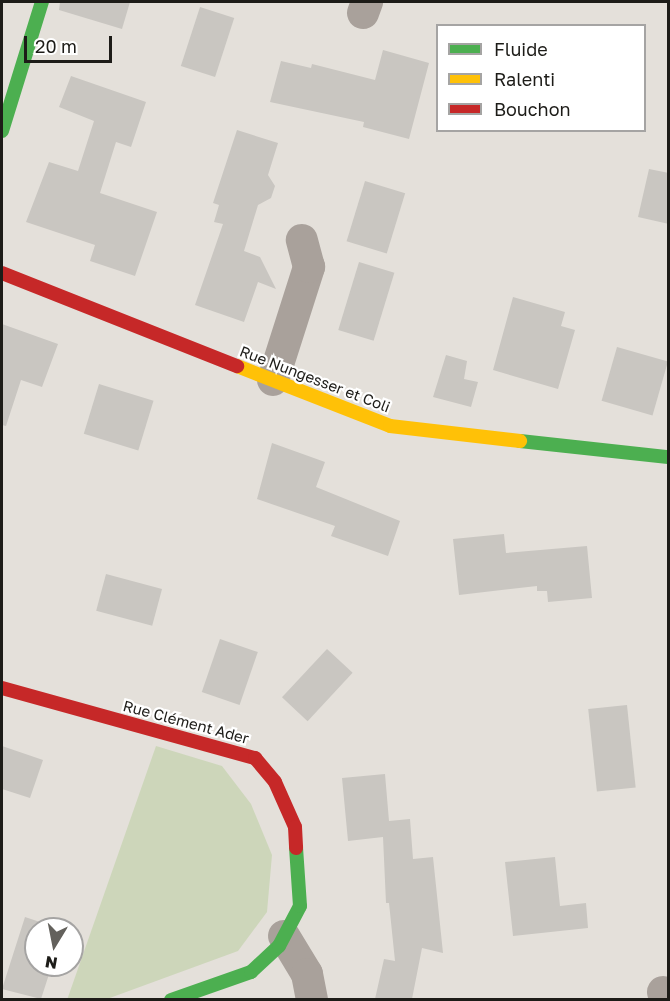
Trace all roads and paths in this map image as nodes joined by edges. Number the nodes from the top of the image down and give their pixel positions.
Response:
1 (42, 2) edge
2 (2, 131) edge
3 (302, 240) dead end
4 (2, 273) edge
5 (273, 380) junction
6 (669, 457) edge
7 (2, 688) edge
8 (284, 936) junction
9 (171, 999) edge
10 (312, 999) edge

1 - 2 street
3 - 5 street
4 - 5 street, Rue Nungesser et Coli
5 - 6 street, Rue Nungesser et Coli
7 - 8 street, Rue Clément Ader
8 - 9 street, Rue Clément Ader
8 - 10 street

